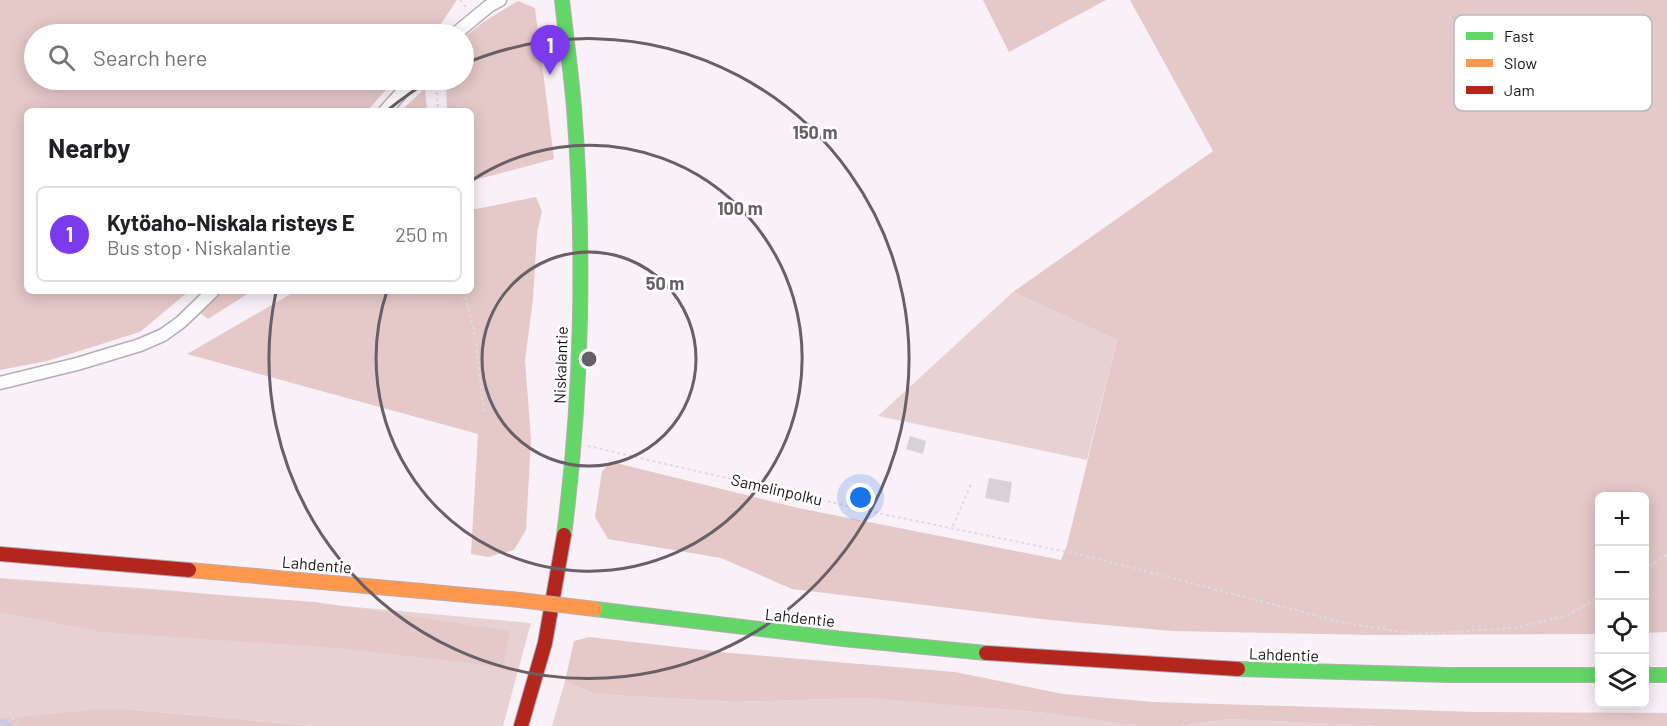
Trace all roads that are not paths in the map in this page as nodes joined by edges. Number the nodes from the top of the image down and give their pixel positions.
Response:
1 (500, 0) edge
2 (562, 0) edge
3 (467, 24) edge
4 (404, 90) edge
5 (388, 108) edge
6 (210, 294) edge
7 (0, 383) edge
8 (0, 554) edge
9 (1595, 675) edge
10 (1649, 675) edge
11 (1667, 675) edge
12 (520, 726) edge

1 - 3 street
2 - 12 main road, Niskalantie
4 - 5 street
6 - 7 street
8 - 9 main road, Lahdentie, bridge
10 - 11 main road

